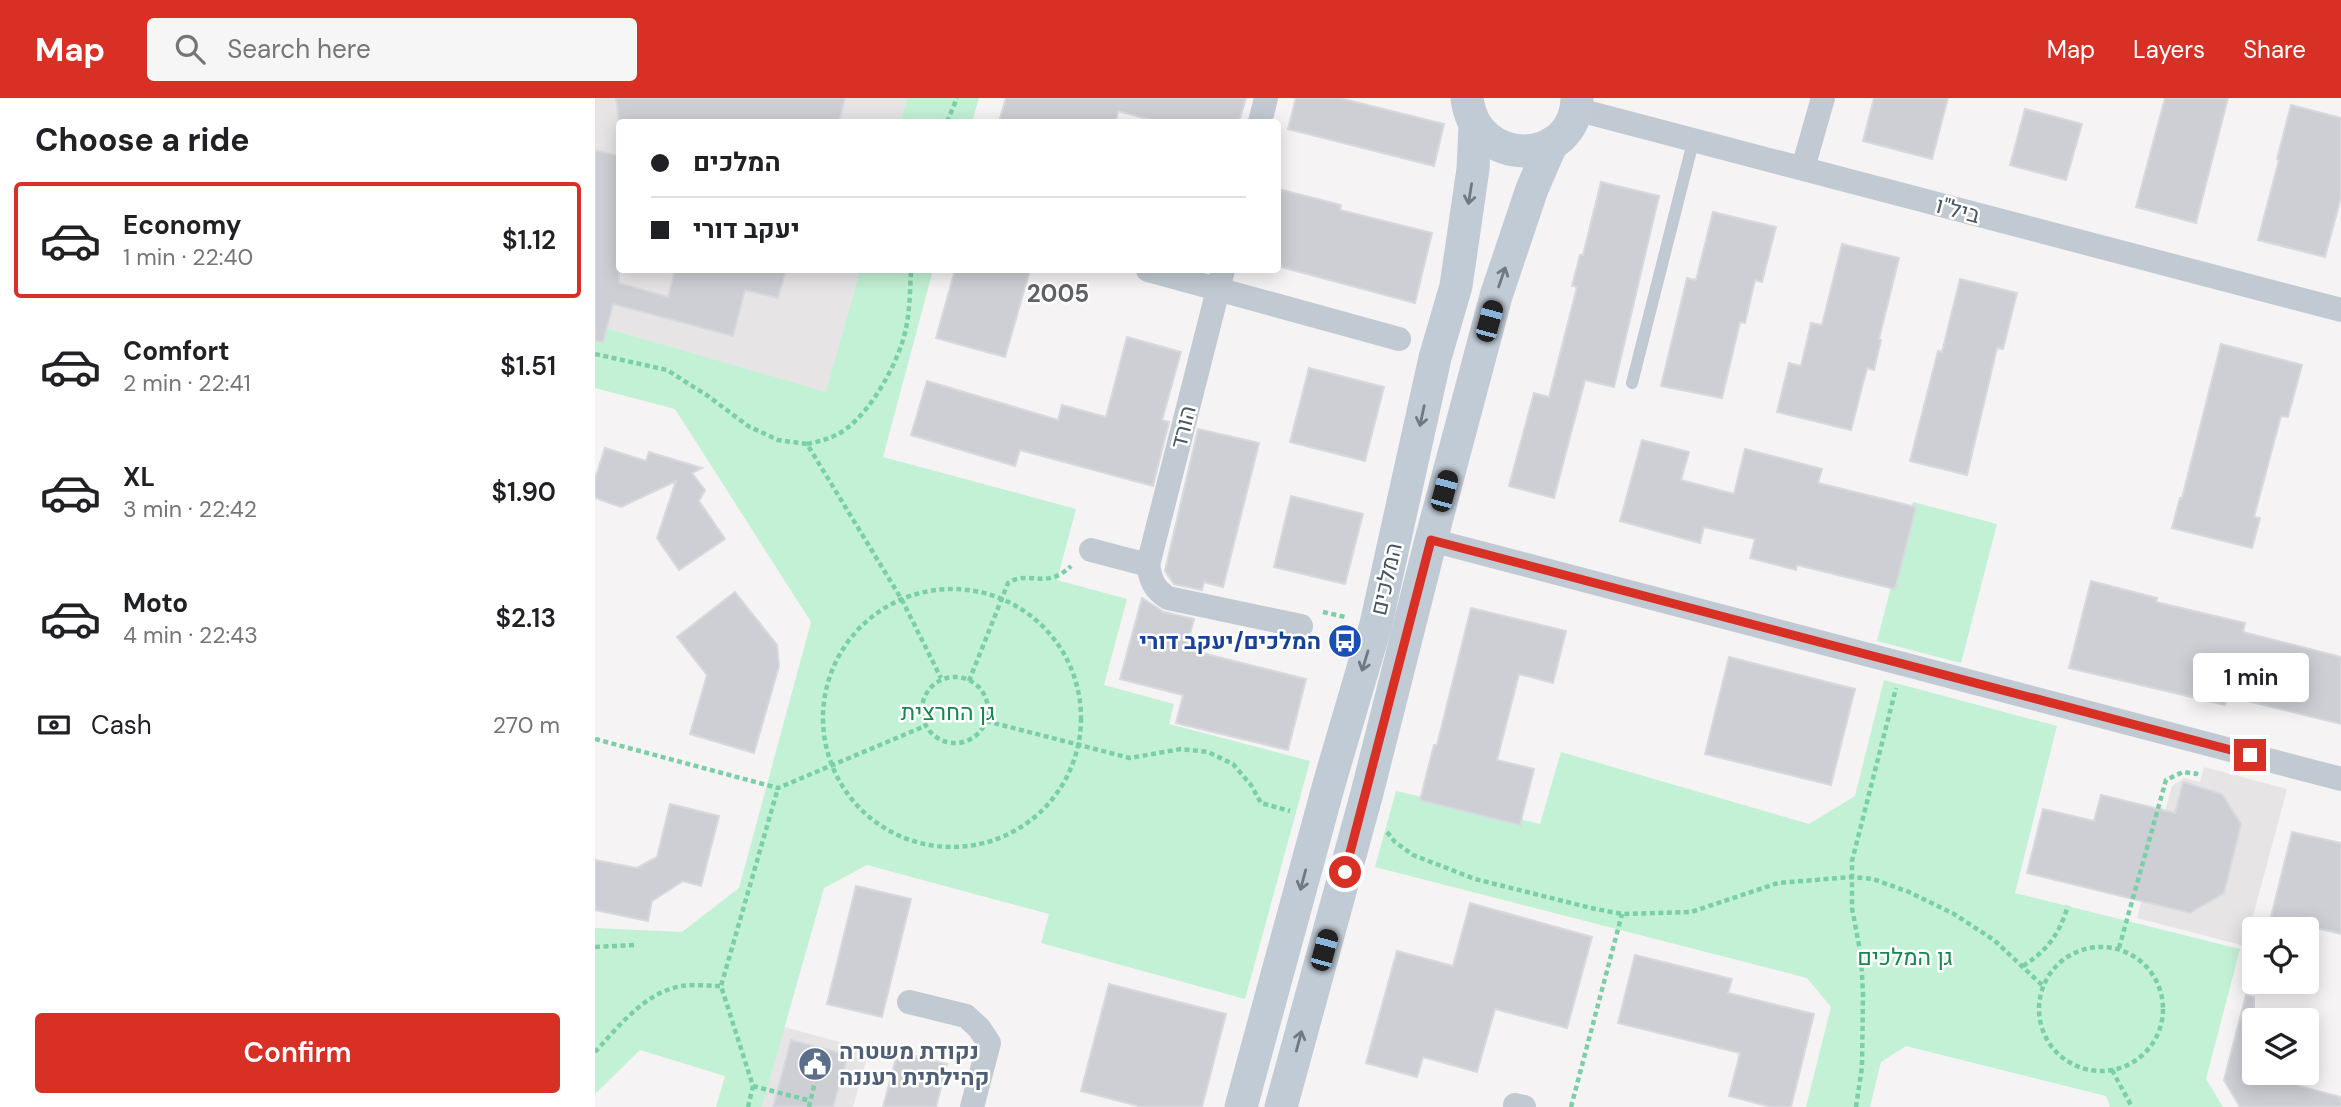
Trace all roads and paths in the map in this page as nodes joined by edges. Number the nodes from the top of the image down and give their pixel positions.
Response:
1 (957, 98) edge
2 (1266, 98) edge
3 (1823, 98) edge
4 (1576, 104) edge
5 (1471, 112) edge
6 (948, 119) edge
7 (1261, 119) edge
8 (1693, 142) junction
9 (1552, 143) junction
10 (1803, 168) junction
11 (911, 273) edge
12 (1173, 273) edge
13 (1220, 279) edge
14 (2341, 310) edge
15 (1399, 339) dead end
16 (595, 354) edge
17 (1632, 383) dead end
18 (807, 444) junction
19 (1431, 540) junction
20 (1091, 550) joint
21 (1148, 565) junction
22 (1001, 598) junction
23 (902, 600) junction
24 (1301, 626) dead end
25 (1903, 663) junction
26 (941, 678) junction
27 (969, 681) junction
28 (986, 720) junction
29 (925, 726) junction
30 (595, 739) edge
31 (2204, 743) junction
32 (1080, 744) junction
33 (831, 765) junction
34 (2341, 779) edge
35 (778, 788) junction
36 (1301, 814) dead end
37 (1384, 822) dead end
38 (1851, 877) junction
39 (2068, 906) dead end
40 (1622, 914) junction
41 (635, 945) dead end
42 (595, 947) edge
43 (2119, 948) junction
44 (2023, 966) junction
45 (721, 986) junction
46 (2043, 986) junction
47 (909, 1002) dead end
48 (595, 1052) edge
49 (2112, 1070) junction
50 (815, 1082) dead end
51 (753, 1086) junction
52 (810, 1104) edge
53 (748, 1107) edge
54 (972, 1107) edge
55 (1241, 1107) edge
56 (1281, 1107) edge
57 (1515, 1107) edge
58 (1524, 1107) edge
59 (1571, 1107) edge
60 (1856, 1107) edge
61 (2132, 1107) edge

1 - 6 path
2 - 7 street
3 - 10 street
4 - 8 street, ביל"ו
4 - 9 street, המלכים
5 - 9 street
5 -> 55 street, המלכים
8 - 10 street, ביל"ו
8 - 17 lane
19 -> 9 street, המלכים
10 - 14 street, ביל"ו
11 - 18 path
12 - 13 street
13 - 15 street
13 - 21 street, הורד
16 - 18 path
18 - 23 path
19 - 25 street
56 -> 19 street, המלכים
20 - 21 street
20 - 22 path
21 - 24 street
22 - 23 path
22 - 27 path
22 - 32 path
23 - 26 path
23 - 33 path
25 - 31 street
25 - 38 path
26 - 27 path
26 - 29 path
27 - 28 path
28 - 29 path
28 - 32 path
29 - 33 path
30 - 35 path
31 - 34 street
31 - 43 path
32 - 33 path
32 - 36 path
33 - 35 path
35 - 45 path
37 - 40 path
38 - 40 path
38 - 44 path
38 - 60 path
39 - 44 path
40 - 59 path
41 - 42 path
43 - 46 path
43 - 49 path
44 - 46 path
45 - 48 path
45 - 51 path
46 - 49 path
47 - 54 street
49 - 61 path
50 - 52 path
51 - 52 path
51 - 53 path
57 - 58 street

